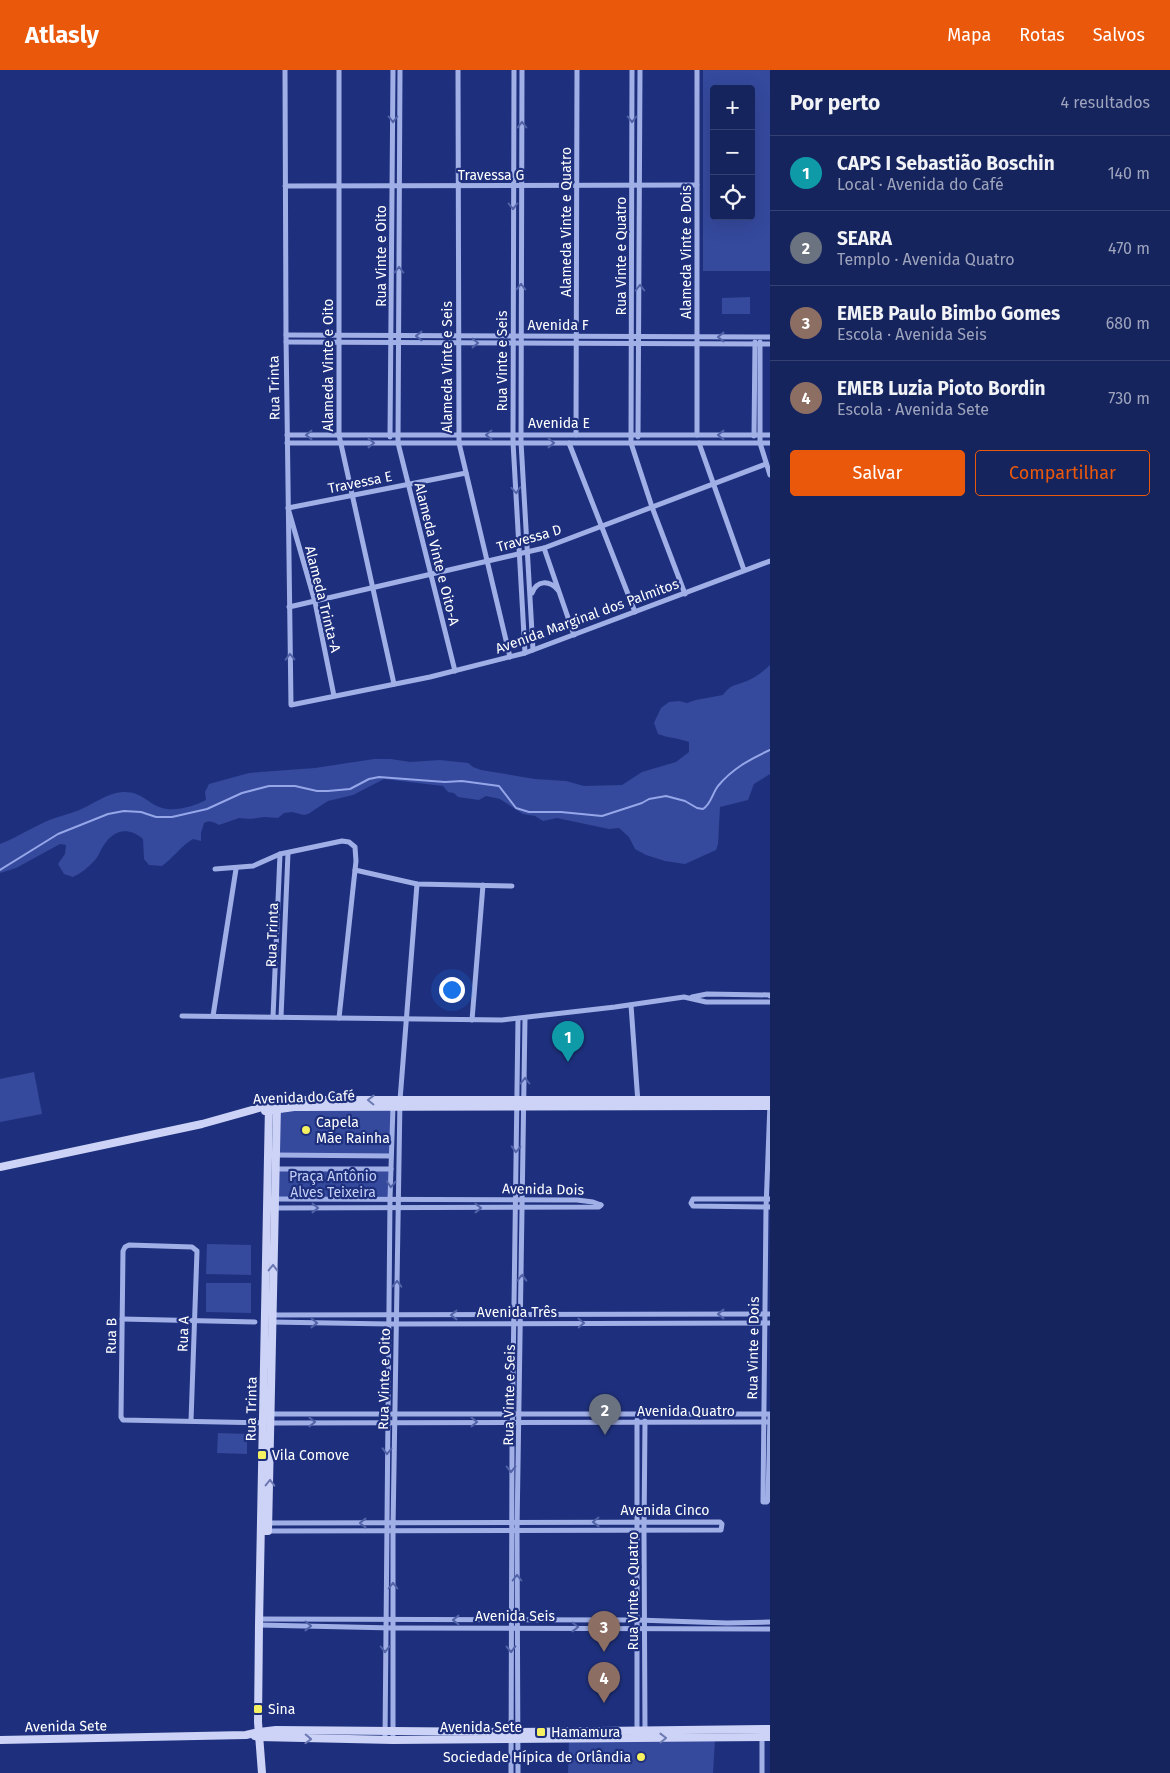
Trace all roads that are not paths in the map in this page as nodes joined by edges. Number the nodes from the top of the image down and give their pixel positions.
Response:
1 (285, 70) edge
2 (339, 70) edge
3 (393, 70) edge
4 (400, 70) edge
5 (458, 70) edge
6 (514, 70) edge
7 (522, 70) edge
8 (577, 70) edge
9 (632, 70) edge
10 (640, 70) edge
11 (697, 70) edge
12 (640, 185) junction
13 (697, 185) junction
14 (285, 186) junction
15 (339, 186) junction
16 (392, 186) junction
17 (399, 186) junction
18 (458, 186) junction
19 (514, 186) junction
20 (521, 186) junction
21 (577, 186) junction
22 (632, 186) junction
23 (286, 335) junction
24 (339, 336) junction
25 (391, 336) junction
26 (398, 336) junction
27 (458, 336) junction
28 (513, 336) junction
29 (520, 336) junction
30 (577, 336) junction
31 (632, 336) junction
32 (640, 336) junction
33 (697, 337) junction
34 (758, 337) junction
35 (770, 337) edge
36 (286, 342) junction
37 (339, 342) junction
38 (391, 343) junction
39 (398, 343) junction
40 (458, 343) junction
41 (513, 343) junction
42 (520, 343) junction
43 (577, 343) junction
44 (632, 344) junction
45 (640, 344) junction
46 (697, 344) junction
47 (757, 344) junction
48 (770, 344) edge
49 (287, 435) junction
50 (339, 435) junction
51 (390, 435) junction
52 (398, 435) junction
53 (459, 435) junction
54 (513, 435) junction
55 (521, 435) junction
56 (576, 435) junction
57 (631, 435) junction
58 (638, 435) junction
59 (697, 435) junction
60 (757, 435) junction
61 (770, 435) edge
62 (341, 442) junction
63 (513, 442) junction
64 (521, 442) junction
65 (287, 443) junction
66 (390, 443) junction
67 (398, 443) junction
68 (459, 443) junction
69 (569, 443) junction
70 (631, 443) junction
71 (639, 443) junction
72 (699, 443) junction
73 (757, 443) junction
74 (770, 443) edge
75 (766, 464) junction
76 (466, 472) junction
77 (770, 475) edge
78 (408, 484) junction
79 (714, 484) junction
80 (352, 495) junction
81 (652, 507) junction
82 (288, 508) junction
83 (601, 526) junction
84 (544, 548) junction
85 (528, 552) junction
86 (520, 553) junction
87 (487, 561) junction
88 (770, 562) edge
89 (744, 570) junction
90 (430, 574) junction
91 (373, 588) junction
92 (560, 594) junction
93 (685, 594) junction
94 (315, 602) junction
95 (289, 608) junction
96 (531, 609) junction
97 (635, 612) junction
98 (574, 635) junction
99 (533, 650) junction
100 (525, 653) junction
101 (510, 657) junction
102 (455, 671) junction
103 (394, 684) junction
104 (334, 696) junction
105 (291, 705) joint
106 (288, 853) junction
107 (280, 854) junction
108 (215, 869) dead end
109 (236, 869) junction
110 (355, 870) junction
111 (417, 884) junction
112 (483, 886) junction
113 (512, 886) dead end
114 (713, 994) junction
115 (770, 995) edge
116 (691, 998) junction
117 (713, 1002) junction
118 (770, 1002) edge
119 (631, 1004) junction
120 (182, 1016) dead end
121 (213, 1016) junction
122 (273, 1017) junction
123 (281, 1017) junction
124 (339, 1018) junction
125 (525, 1018) junction
126 (406, 1019) junction
127 (518, 1019) junction
128 (472, 1020) junction
129 (770, 1100) edge
130 (638, 1102) junction
131 (397, 1104) junction
132 (521, 1104) junction
133 (770, 1106) edge
134 (273, 1107) junction
135 (275, 1156) junction
136 (391, 1156) junction
137 (0, 1167) edge
138 (275, 1168) junction
139 (391, 1168) junction
140 (270, 1198) junction
141 (390, 1199) junction
142 (398, 1199) junction
143 (768, 1199) edge
144 (514, 1200) junction
145 (523, 1200) junction
146 (270, 1208) junction
147 (390, 1208) junction
148 (397, 1208) junction
149 (514, 1208) junction
150 (522, 1208) junction
151 (768, 1208) edge
152 (195, 1248) joint
153 (767, 1314) edge
154 (389, 1315) junction
155 (396, 1315) junction
156 (521, 1315) junction
157 (514, 1316) junction
158 (122, 1319) junction
159 (269, 1319) junction
160 (194, 1321) junction
161 (255, 1322) dead end
162 (767, 1323) edge
163 (389, 1324) junction
164 (396, 1324) junction
165 (513, 1324) junction
166 (521, 1324) junction
167 (387, 1414) junction
168 (395, 1414) junction
169 (520, 1414) junction
170 (637, 1414) junction
171 (763, 1414) junction
172 (770, 1414) edge
173 (512, 1415) junction
174 (645, 1415) junction
175 (267, 1418) junction
176 (123, 1420) joint
177 (191, 1421) junction
178 (387, 1422) junction
179 (395, 1422) junction
180 (512, 1422) junction
181 (520, 1422) junction
182 (637, 1422) junction
183 (645, 1422) junction
184 (763, 1422) junction
185 (770, 1422) edge
186 (637, 1522) junction
187 (644, 1522) junction
188 (386, 1523) junction
189 (393, 1526) junction
190 (514, 1526) junction
191 (265, 1527) junction
192 (386, 1529) junction
193 (637, 1531) junction
194 (644, 1531) junction
195 (510, 1619) junction
196 (385, 1620) junction
197 (393, 1620) junction
198 (517, 1620) junction
199 (637, 1620) junction
200 (644, 1620) junction
201 (259, 1622) junction
202 (770, 1622) edge
203 (510, 1627) junction
204 (517, 1627) junction
205 (385, 1628) junction
206 (393, 1628) junction
207 (637, 1628) junction
208 (644, 1628) junction
209 (770, 1629) edge
210 (766, 1733) edge
211 (641, 1734) junction
212 (257, 1735) junction
213 (389, 1736) junction
214 (515, 1736) junction
215 (0, 1740) edge
216 (262, 1773) edge
217 (511, 1773) edge
218 (518, 1773) edge
219 (762, 1773) edge

1 - 14 street, Rua Trinta
2 - 15 street, Alameda Vinte e Oito
3 -> 16 street, Rua Vinte e Oito
4 - 17 street, Rua Vinte e Oito
5 - 18 street, Alameda Vinte e Seis
6 - 19 street, Rua Vinte e Seis
20 -> 7 street, Rua Vinte e Seis
8 - 21 street, Alameda Vinte e Quatro
9 -> 22 street, Rua Vinte e Quatro
10 - 12 street, Rua Vinte e Quatro
11 - 13 street, Alameda Vinte e Dois
12 - 13 street, Travessa G
12 - 22 street, Travessa G
32 -> 12 street, Rua Vinte e Quatro
13 - 33 street, Alameda Vinte e Dois
14 - 15 street, Travessa G
14 - 23 street, Rua Trinta
15 - 16 street, Travessa G
15 - 24 street, Alameda Vinte e Oito
16 - 17 street, Travessa G
16 - 25 street, Rua Vinte e Oito
17 - 18 street, Travessa G
26 -> 17 street, Rua Vinte e Oito
18 - 19 street, Travessa G
18 - 27 street, Alameda Vinte e Seis
19 - 20 street, Travessa G
19 -> 28 street, Rua Vinte e Seis
20 - 21 street, Travessa G
29 -> 20 street, Rua Vinte e Seis
21 - 22 street, Travessa G
21 - 30 street, Alameda Vinte e Quatro
22 - 31 street, Rua Vinte e Quatro
23 - 24 street, Avenida F
23 - 36 street, Rua Trinta
24 - 25 street, Avenida F
24 - 37 street, Alameda Vinte e Oito
25 - 26 street, Avenida F
25 - 38 street, Rua Vinte e Oito
27 -> 26 street, Avenida F
26 - 39 street, Rua Vinte e Oito
27 - 28 street, Avenida F
27 - 40 street, Alameda Vinte e Seis
28 - 29 street, Avenida F
28 - 41 street, Rua Vinte e Seis
29 - 30 street, Avenida F
29 - 42 street, Rua Vinte e Seis
30 - 31 street, Avenida F
30 - 43 street, Alameda Vinte e Quatro
31 - 32 street, Avenida F
31 - 44 street, Rua Vinte e Quatro
32 - 33 street, Avenida F
32 - 45 street, Rua Vinte e Quatro
34 -> 33 street, Avenida F
33 - 46 street, Alameda Vinte e Dois
34 - 35 street, Avenida F
34 - 47 street
36 - 37 street, Avenida F
36 - 49 street, Rua Trinta
37 - 38 street, Avenida F
37 - 50 street, Alameda Vinte e Oito
38 - 39 street, Avenida F
38 - 51 street, Rua Vinte e Oito
39 - 40 street, Avenida F
39 - 52 street, Rua Vinte e Oito
40 -> 41 street, Avenida F
40 - 53 street, Alameda Vinte e Seis
41 - 42 street, Avenida F
41 - 54 street, Rua Vinte e Seis
42 - 43 street, Avenida F
42 - 55 street, Rua Vinte e Seis
43 - 44 street, Avenida F
43 - 56 street, Alameda Vinte e Quatro
44 - 45 street, Avenida F
44 - 57 street, Rua Vinte e Quatro
45 - 46 street, Avenida F
45 - 58 street, Rua Vinte e Quatro
46 - 47 street, Avenida F
46 - 59 street, Alameda Vinte e Dois
47 - 48 street, Avenida F
47 - 60 street
50 -> 49 street, Avenida E
49 - 65 street, Rua Trinta
50 - 51 street, Avenida E
50 - 62 street, Alameda Vinte e Oito
51 - 52 street, Avenida E
51 - 66 street, Rua Vinte e Oito
52 - 53 street, Avenida E
52 - 67 street, Rua Vinte e Oito
54 -> 53 street, Avenida E
53 - 68 street, Alameda Vinte e Seis
54 - 55 street, Avenida E
54 - 63 street, Rua Vinte e Seis
55 - 56 street, Avenida E
55 - 64 street, Rua Vinte e Seis
56 - 57 street, Avenida E
57 - 58 street, Avenida E
57 - 70 street, Rua Vinte e Quatro
58 - 59 street, Avenida E
58 - 71 street, Rua Vinte e Quatro
60 -> 59 street, Avenida E
60 - 61 street, Avenida E
60 - 73 street
62 - 65 street, Avenida E
62 -> 66 street, Avenida E
62 - 80 street, Alameda Vinte e Oito
63 - 64 street, Avenida E
63 - 68 street, Avenida E
63 -> 86 street, Rua Vinte e Seis
64 -> 69 street, Avenida E
64 - 85 street, Rua Vinte e Seis
65 - 82 street, Rua Trinta
66 - 67 street, Avenida E
67 - 68 street, Avenida E
67 - 78 street, Alameda Vinte e Oito-A
68 - 76 street, Alameda Vinte e Seis
69 - 70 street, Avenida E
69 - 83 street
70 - 71 street, Avenida E
70 - 81 street, Rua Vinte e Quatro
71 - 72 street, Avenida E
72 - 73 street, Avenida E
72 - 79 street
73 - 74 street, Avenida E
73 - 75 street
75 - 77 street
75 - 79 street, Travessa D
76 - 78 street, Travessa E
76 - 87 street, Alameda Vinte e Seis
78 - 80 street, Travessa E
78 - 90 street, Alameda Vinte e Oito-A
79 - 81 street, Travessa D
79 - 89 street
80 - 82 street, Travessa E
80 - 91 street, Alameda Vinte e Oito
81 - 83 street, Travessa D
81 - 93 street, Rua Vinte e Quatro
82 - 94 street, Alameda Trinta-A
82 - 95 street, Rua Trinta
83 - 84 street, Travessa D
83 - 97 street
84 - 85 street, Travessa D
84 - 92 street
85 - 86 street, Travessa D
85 - 96 street, Rua Vinte e Seis
86 - 87 street, Travessa D
86 - 100 street, Rua Vinte e Seis
87 - 90 street, Travessa D
87 - 101 street, Alameda Vinte e Seis
88 - 89 street, Avenida Marginal dos Palmitos
89 - 93 street, Avenida Marginal dos Palmitos
90 - 91 street, Travessa D
90 - 102 street, Alameda Vinte e Oito-A
91 - 94 street, Travessa D
91 - 103 street, Alameda Vinte e Oito
92 - 96 street
92 - 98 street
93 - 97 street, Avenida Marginal dos Palmitos
94 - 95 street, Travessa D
94 - 104 street, Alameda Trinta-A
105 -> 95 street, Rua Trinta
96 - 99 street, Rua Vinte e Seis
97 - 98 street, Avenida Marginal dos Palmitos
98 - 99 street, Avenida Marginal dos Palmitos
99 - 100 street, Avenida Marginal dos Palmitos
100 - 101 street, Avenida Marginal dos Palmitos
101 - 102 street, Avenida Marginal dos Palmitos
102 - 103 street, Avenida Marginal dos Palmitos
103 - 104 street, Avenida Marginal dos Palmitos
104 - 105 street, Avenida Marginal dos Palmitos
106 - 107 street
106 - 110 street
106 - 123 street, Rua Trinta
107 - 109 street
107 - 122 street, Rua Trinta
108 - 109 street
109 - 121 street
110 - 111 street
110 - 124 street
111 - 112 street
111 - 126 street, Rua Vinte e Oito
112 - 113 street
112 - 128 street
114 - 115 street
114 - 116 street
114 - 117 street
116 - 117 street
116 - 119 street
117 - 118 street
119 - 125 street
119 - 130 street
120 - 121 street
121 - 122 street
122 - 123 street
123 - 124 street
124 - 126 street
125 - 127 street
132 -> 125 street, Rua Vinte e Seis
126 - 128 street
126 - 131 street, Rua Vinte e Oito
127 - 128 street
127 - 132 street, Rua Vinte e Seis
129 - 130 street, Avenida do Café
129 - 133 street, Rua Vinte e Dois
130 - 132 street, Avenida do Café
130 - 133 street, Avenida do Café
131 - 132 street, Avenida do Café
131 - 134 street, Avenida do Café
131 - 136 street, Rua Vinte e Oito
131 - 142 street, Rua Vinte e Oito
132 -> 144 street, Rua Vinte e Seis
132 - 145 street, Rua Vinte e Seis
133 - 143 street, Rua Vinte e Dois
134 - 135 street, Rua Trinta
134 - 137 street, Avenida do Café
134 - 140 street, Rua Trinta
135 - 136 street
135 - 138 street, Rua Trinta
136 - 139 street, Rua Vinte e Oito
138 - 139 street
138 - 140 street, Rua Trinta
139 -> 141 street, Rua Vinte e Oito
140 - 141 street, Avenida Dois
140 - 146 street, Rua Trinta
141 - 142 street, Avenida Dois
141 - 147 street, Rua Vinte e Oito
142 - 144 street, Avenida Dois
142 - 148 street, Rua Vinte e Oito
143 - 151 street, Rua Vinte e Dois
143 - 151 street
144 - 145 street, Avenida Dois
144 - 149 street, Rua Vinte e Seis
145 - 150 street, Rua Vinte e Seis
145 - 150 street, Avenida Dois
146 -> 147 street, Avenida Dois
146 - 159 street, Rua Trinta
147 - 148 street, Avenida Dois
147 - 154 street, Rua Vinte e Oito
148 -> 149 street, Avenida Dois
155 -> 148 street, Rua Vinte e Oito
149 - 150 street, Avenida Dois
149 - 157 street, Rua Vinte e Seis
156 -> 150 street, Rua Vinte e Seis
151 - 153 street, Rua Vinte e Dois
152 - 158 street, Rua B
152 - 160 street, Rua A
153 -> 156 street, Avenida Três
153 - 162 street, Rua Vinte e Dois
154 - 155 street, Avenida Três
154 - 159 street, Avenida Três
154 - 163 street, Rua Vinte e Oito
157 -> 155 street, Avenida Três
155 - 164 street, Rua Vinte e Oito
156 - 157 street, Avenida Três
156 - 166 street, Rua Vinte e Seis
157 - 165 street, Rua Vinte e Seis
158 - 160 street
158 - 176 street, Rua B
159 -> 163 street, Avenida Três
159 - 175 street, Rua Trinta
160 - 161 street
160 - 177 street, Rua A
166 -> 162 street, Avenida Três
162 - 171 street, Rua Vinte e Dois
163 - 164 street, Avenida Três
163 - 167 street, Rua Vinte e Oito
164 - 165 street, Avenida Três
164 - 168 street, Rua Vinte e Oito
165 - 166 street, Avenida Três
165 - 173 street, Rua Vinte e Seis
166 - 169 street, Rua Vinte e Seis
167 - 168 street, Avenida Quatro
167 - 175 street, Avenida Quatro
167 - 178 street, Rua Vinte e Oito
168 - 173 street, Avenida Quatro
168 - 179 street, Rua Vinte e Oito
169 - 170 street, Avenida Quatro
169 - 173 street, Avenida Quatro
169 - 181 street, Rua Vinte e Seis
170 - 174 street, Avenida Quatro
170 - 182 street, Rua Vinte e Quatro
171 - 172 street, Avenida Quatro
171 - 174 street, Avenida Quatro
171 - 184 street, Rua Vinte e Dois
172 - 185 street, Rua Vinte e Dois
173 - 180 street, Rua Vinte e Seis
174 - 183 street, Rua Vinte e Quatro
175 - 177 street, Avenida Quatro
175 -> 178 street, Avenida Quatro
175 - 191 street, Rua Trinta
176 - 177 street, Avenida Quatro
178 - 179 street, Avenida Quatro
178 -> 188 street, Rua Vinte e Oito
179 -> 180 street, Avenida Quatro
179 - 189 street, Rua Vinte e Oito
180 - 181 street, Avenida Quatro
180 -> 190 street, Rua Vinte e Seis
181 - 182 street, Avenida Quatro
181 - 190 street, Rua Vinte e Seis
182 - 183 street, Avenida Quatro
182 - 186 street, Rua Vinte e Quatro
183 - 184 street, Avenida Quatro
183 - 187 street, Rua Vinte e Quatro
184 - 185 street, Avenida Quatro
184 - 185 street, Rua Vinte e Dois
186 - 187 street, Avenida Cinco
186 -> 190 street, Avenida Cinco
186 - 193 street, Rua Vinte e Quatro
187 - 194 street, Rua Vinte e Quatro
187 - 194 street, Avenida Cinco
188 - 189 street, Avenida Cinco
188 -> 191 street, Avenida Cinco
188 - 192 street, Rua Vinte e Oito
189 - 190 street, Avenida Cinco
189 - 192 street, Avenida Cinco
197 -> 189 street, Rua Vinte e Oito
190 - 193 street, Avenida Cinco
190 - 195 street, Rua Vinte e Seis
198 -> 190 street, Rua Vinte e Seis
191 - 192 street, Avenida Cinco
191 - 201 street, Rua Trinta
192 - 196 street, Rua Vinte e Oito
193 - 194 street, Avenida Cinco
193 - 199 street, Rua Vinte e Quatro
194 - 200 street, Rua Vinte e Quatro
195 -> 197 street, Avenida Seis
195 - 198 street, Avenida Seis
195 - 203 street, Rua Vinte e Seis
196 - 197 street, Avenida Seis
196 - 201 street, Avenida Seis
196 - 205 street, Rua Vinte e Oito
197 - 206 street, Rua Vinte e Oito
198 - 199 street, Avenida Seis
198 - 204 street, Rua Vinte e Seis
199 - 200 street, Avenida Seis
199 - 207 street, Rua Vinte e Quatro
200 - 202 street, Avenida Seis
200 - 208 street, Rua Vinte e Quatro
201 -> 205 street, Avenida Seis
201 - 212 street, Rua Trinta
203 - 204 street, Avenida Seis
203 - 206 street, Avenida Seis
203 -> 214 street, Rua Vinte e Seis
204 -> 207 street, Avenida Seis
204 - 214 street, Rua Vinte e Seis
205 - 206 street, Avenida Seis
205 -> 213 street, Rua Vinte e Oito
206 - 213 street, Rua Vinte e Oito
207 - 208 street, Avenida Seis
207 - 211 street, Rua Vinte e Quatro
208 - 209 street, Avenida Seis
208 - 211 street, Rua Vinte e Quatro
210 - 211 street, Avenida Sete
210 - 219 street
211 - 214 street, Avenida Sete
212 - 213 street, Avenida Sete
212 - 215 street, Avenida Sete
212 - 216 street, Rua Trinta
213 - 214 street, Avenida Sete
214 - 217 street, Rua Vinte e Seis
214 - 218 street, Rua Vinte e Seis

